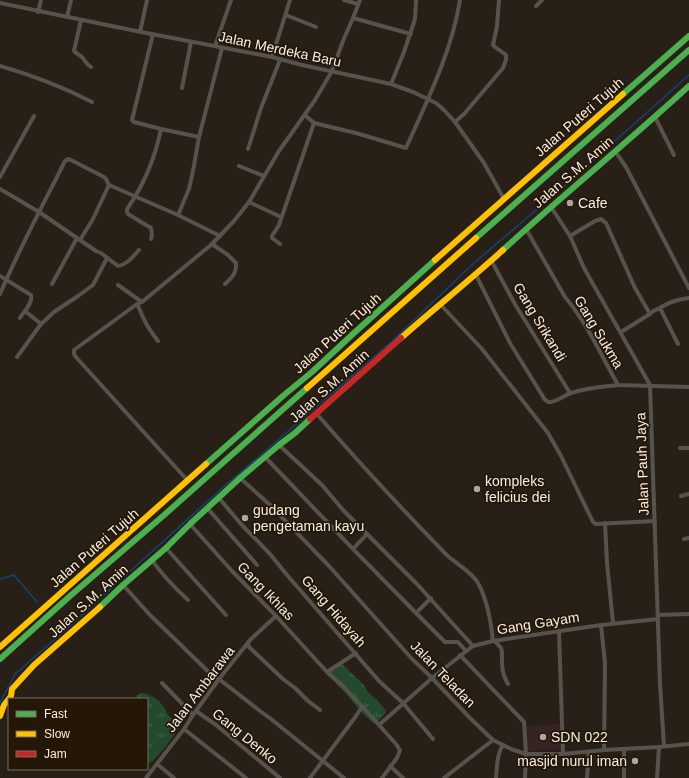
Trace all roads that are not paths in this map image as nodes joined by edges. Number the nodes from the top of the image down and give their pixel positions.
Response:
1 (41, 0) edge
2 (71, 0) edge
3 (147, 0) edge
4 (231, 0) edge
5 (290, 0) edge
6 (344, 0) edge
7 (416, 0) edge
8 (460, 0) edge
9 (499, 0) edge
10 (542, 0) edge
11 (359, 2) edge
12 (0, 3) edge
13 (536, 6) dead end
14 (38, 12) junction
15 (286, 15) junction
16 (67, 18) junction
17 (353, 18) junction
18 (81, 20) junction
19 (316, 27) dead end
20 (140, 32) junction
21 (153, 34) junction
22 (411, 34) junction
23 (689, 37) edge
24 (191, 42) junction
25 (215, 46) junction
26 (222, 48) junction
27 (689, 50) edge
28 (272, 57) junction
29 (280, 60) junction
30 (0, 66) edge
31 (91, 67) dead end
32 (332, 71) junction
33 (391, 84) junction
34 (689, 86) edge
35 (182, 88) dead end
36 (428, 99) junction
37 (92, 102) dead end
38 (306, 115) junction
39 (34, 116) dead end
40 (655, 117) junction
41 (455, 122) junction
42 (314, 123) junction
43 (161, 129) junction
44 (199, 137) junction
45 (248, 149) dead end
46 (615, 151) junction
47 (674, 155) dead end
48 (239, 166) dead end
49 (264, 176) junction
50 (0, 177) edge
51 (109, 185) junction
52 (0, 189) edge
53 (136, 197) junction
54 (504, 199) junction
55 (249, 202) junction
56 (551, 207) junction
57 (39, 212) junction
58 (178, 215) junction
59 (281, 217) junction
60 (526, 229) junction
61 (220, 236) junction
62 (570, 236) junction
63 (78, 239) junction
64 (151, 239) dead end
65 (212, 244) junction
66 (280, 244) dead end
67 (138, 250) dead end
68 (107, 258) junction
69 (492, 260) junction
70 (476, 275) junction
71 (0, 276) edge
72 (6, 280) junction
73 (52, 284) dead end
74 (225, 284) dead end
75 (118, 285) dead end
76 (689, 288) edge
77 (0, 294) edge
78 (689, 298) edge
79 (142, 302) junction
80 (137, 304) junction
81 (440, 304) junction
82 (660, 308) junction
83 (24, 310) junction
84 (650, 314) junction
85 (20, 318) dead end
86 (41, 324) junction
87 (620, 332) junction
88 (158, 341) dead end
89 (678, 344) dead end
90 (17, 357) dead end
91 (618, 385) junction
92 (650, 385) junction
93 (689, 387) edge
94 (570, 393) junction
95 (316, 413) junction
96 (279, 445) junction
97 (680, 448) dead end
98 (689, 448) edge
99 (265, 457) junction
100 (240, 478) junction
101 (188, 481) junction
102 (689, 494) edge
103 (681, 496) dead end
104 (218, 498) junction
105 (208, 509) junction
106 (655, 521) junction
107 (605, 523) junction
108 (190, 524) junction
109 (367, 534) junction
110 (166, 548) junction
111 (353, 549) junction
112 (152, 560) junction
113 (257, 565) dead end
114 (123, 585) junction
115 (431, 598) junction
116 (188, 600) dead end
117 (416, 613) junction
118 (689, 614) edge
119 (226, 615) dead end
120 (276, 616) junction
121 (658, 617) junction
122 (613, 623) junction
123 (602, 624) junction
124 (559, 631) junction
125 (494, 641) junction
126 (248, 643) junction
127 (473, 646) junction
128 (0, 647) edge
129 (466, 651) junction
130 (356, 653) junction
131 (460, 655) junction
132 (0, 658) edge
133 (327, 672) junction
134 (432, 678) junction
135 (218, 680) junction
136 (162, 683) dead end
137 (508, 684) dead end
138 (12, 698) edge
139 (8, 702) edge
140 (403, 703) junction
141 (362, 707) junction
142 (320, 710) dead end
143 (194, 713) junction
144 (0, 716) edge
145 (379, 725) junction
146 (184, 729) junction
147 (433, 739) dead end
148 (493, 740) junction
149 (689, 744) edge
150 (503, 745) junction
151 (664, 746) junction
152 (659, 747) junction
153 (624, 749) junction
154 (604, 750) junction
155 (589, 752) junction
156 (526, 754) junction
157 (563, 754) junction
158 (323, 761) junction
159 (156, 764) junction
160 (390, 766) junction
161 (146, 778) edge
162 (174, 778) edge
163 (246, 778) edge
164 (280, 778) edge
165 (310, 778) edge
166 (344, 778) edge
167 (382, 778) edge
168 (403, 778) edge
169 (444, 778) edge
170 (496, 778) edge
171 (525, 778) edge
172 (587, 778) edge
173 (624, 778) edge
174 (657, 778) edge

1 - 14 street
2 - 16 street
3 - 20 street
4 - 25 street
5 - 15 street
6 - 11 street
7 - 22 street
8 - 36 street
9 - 41 street
10 - 13 street
11 - 17 street
12 - 14 street, Jalan Merdeka Baru
14 - 16 street, Jalan Merdeka Baru
15 - 19 street
15 - 28 street
16 - 18 street, Jalan Merdeka Baru
17 - 22 street
17 - 32 street
18 - 20 street, Jalan Merdeka Baru
18 - 31 street
20 - 21 street, Jalan Merdeka Baru
21 - 24 street, Jalan Merdeka Baru
21 - 43 street
22 - 33 street
23 - 54 main road, Jalan Puteri Tujuh
24 - 25 street, Jalan Merdeka Baru
24 - 35 street
25 - 26 street, Jalan Merdeka Baru
26 - 28 street, Jalan Merdeka Baru
26 - 44 street
27 - 132 main road, Jalan Puteri Tujuh
28 - 29 street, Jalan Merdeka Baru
29 - 32 street, Jalan Merdeka Baru
29 - 45 street
30 - 37 street
32 - 33 street, Jalan Merdeka Baru
32 - 38 street
33 - 36 street, Jalan Merdeka Baru
34 - 40 main road, Jalan S.M. Amin
36 - 41 street, Jalan Merdeka Baru
36 - 42 street
38 - 42 street
38 - 49 street
39 - 50 street
40 - 46 main road, Jalan S.M. Amin
40 - 47 street
41 - 54 street, Jalan Merdeka Baru
42 - 59 street
43 - 44 street
43 - 53 street
44 - 58 street
46 - 56 main road, Jalan S.M. Amin
46 - 76 street
48 - 49 street
49 - 55 street
51 - 53 street
51 - 57 street
51 - 63 street
52 - 57 street
53 - 58 street
53 - 64 street
54 - 101 main road, Jalan Puteri Tujuh
55 - 59 street
55 - 61 street
56 - 60 main road, Jalan S.M. Amin
56 - 62 street, Jalan Pauh Jaya
57 - 63 street
57 - 72 street
58 - 61 street
59 - 66 street
60 - 69 main road, Jalan S.M. Amin
60 - 91 street, Gang Sukma
61 - 65 street
62 - 84 street
62 - 87 street, Jalan Pauh Jaya
63 - 68 street
63 - 73 street
65 - 74 street
65 - 79 street
67 - 68 street
68 - 86 street
69 - 70 main road, Jalan S.M. Amin
69 - 94 street, Gang Srikandi
70 - 81 main road, Jalan S.M. Amin
70 - 94 street
71 - 72 street
72 - 77 street
72 - 83 street
75 - 79 street
78 - 82 street
79 - 80 street
80 - 88 street
80 - 101 street
81 - 95 main road, Jalan S.M. Amin
81 - 107 street
82 - 84 street
82 - 89 street
83 - 85 street
83 - 86 street
84 - 87 street
86 - 90 street
87 - 92 street, Jalan Pauh Jaya
91 - 92 street, Gang Sukma
91 - 94 street
92 - 93 street, Gang Sukma
92 - 106 street, Jalan Pauh Jaya
95 - 96 main road, Jalan S.M. Amin
95 - 125 street
96 - 99 main road, Jalan S.M. Amin
96 - 109 street
97 - 98 street
99 - 100 main road, Jalan S.M. Amin
99 - 111 street
100 - 104 main road, Jalan S.M. Amin
100 - 134 street, Jalan Teladan
101 - 128 main road, Jalan Puteri Tujuh
102 - 103 street
104 - 105 main road, Jalan S.M. Amin
104 - 130 street, Gang Hidayah
105 - 108 main road, Jalan S.M. Amin
105 - 113 street
106 - 107 street
106 - 121 street, Jalan Pauh Jaya
107 - 122 street
108 - 110 main road, Jalan S.M. Amin
108 - 120 street, Gang Ikhlas
109 - 111 street
109 - 115 street
110 - 112 main road, Jalan S.M. Amin
110 - 119 street
111 - 117 street
112 - 114 main road, Jalan S.M. Amin
112 - 116 street
114 - 135 street
114 - 138 main road, Jalan S.M. Amin
115 - 117 street
115 - 127 street
117 - 129 street
118 - 121 street, Gang Gayam
120 - 126 street, Jalan Ambarawa
120 - 133 street, Gang Ikhlas
121 - 122 street, Gang Gayam
121 - 151 street, Jalan Pauh Jaya
122 - 123 street, Gang Gayam
123 - 124 street, Gang Gayam
123 - 154 street
124 - 125 street, Gang Gayam
124 - 157 street
125 - 127 street, Gang Gayam
125 - 137 street
126 - 135 street, Jalan Ambarawa
126 - 142 street
127 - 129 street, Gang Gayam
129 - 131 street, Gang Gayam
130 - 133 street
130 - 140 street, Gang Hidayah
131 - 134 street, Gang Gayam
131 - 156 street
133 - 141 street, Gang Ikhlas
134 - 140 street, Gang Gayam
134 - 148 street, Jalan Teladan
135 - 143 street, Jalan Ambarawa
135 - 158 street
136 - 143 street, Gang Denko
139 - 144 main road, Jalan S.M. Amin
140 - 145 street, Gang Gayam
140 - 147 street, Gang Hidayah
141 - 145 street, Gang Ikhlas
141 - 158 street
143 - 146 street, Jalan Ambarawa
143 - 164 street, Gang Denko
145 - 160 street, Gang Ikhlas
146 - 159 street, Jalan Ambarawa
146 - 163 street
148 - 150 street, Jalan Teladan
148 - 169 street
149 - 151 street, Jalan Teladan
150 - 156 street, Jalan Teladan
150 - 170 street
151 - 152 street, Jalan Teladan
152 - 153 street, Jalan Teladan
152 - 174 street
153 - 154 street, Jalan Teladan
153 - 173 street
154 - 155 street, Jalan Teladan
155 - 157 street, Jalan Teladan
155 - 172 street
156 - 157 street, Jalan Teladan
156 - 171 street
158 - 165 street
158 - 166 street
159 - 161 street, Jalan Ambarawa
159 - 162 street
160 - 167 street
160 - 168 street

